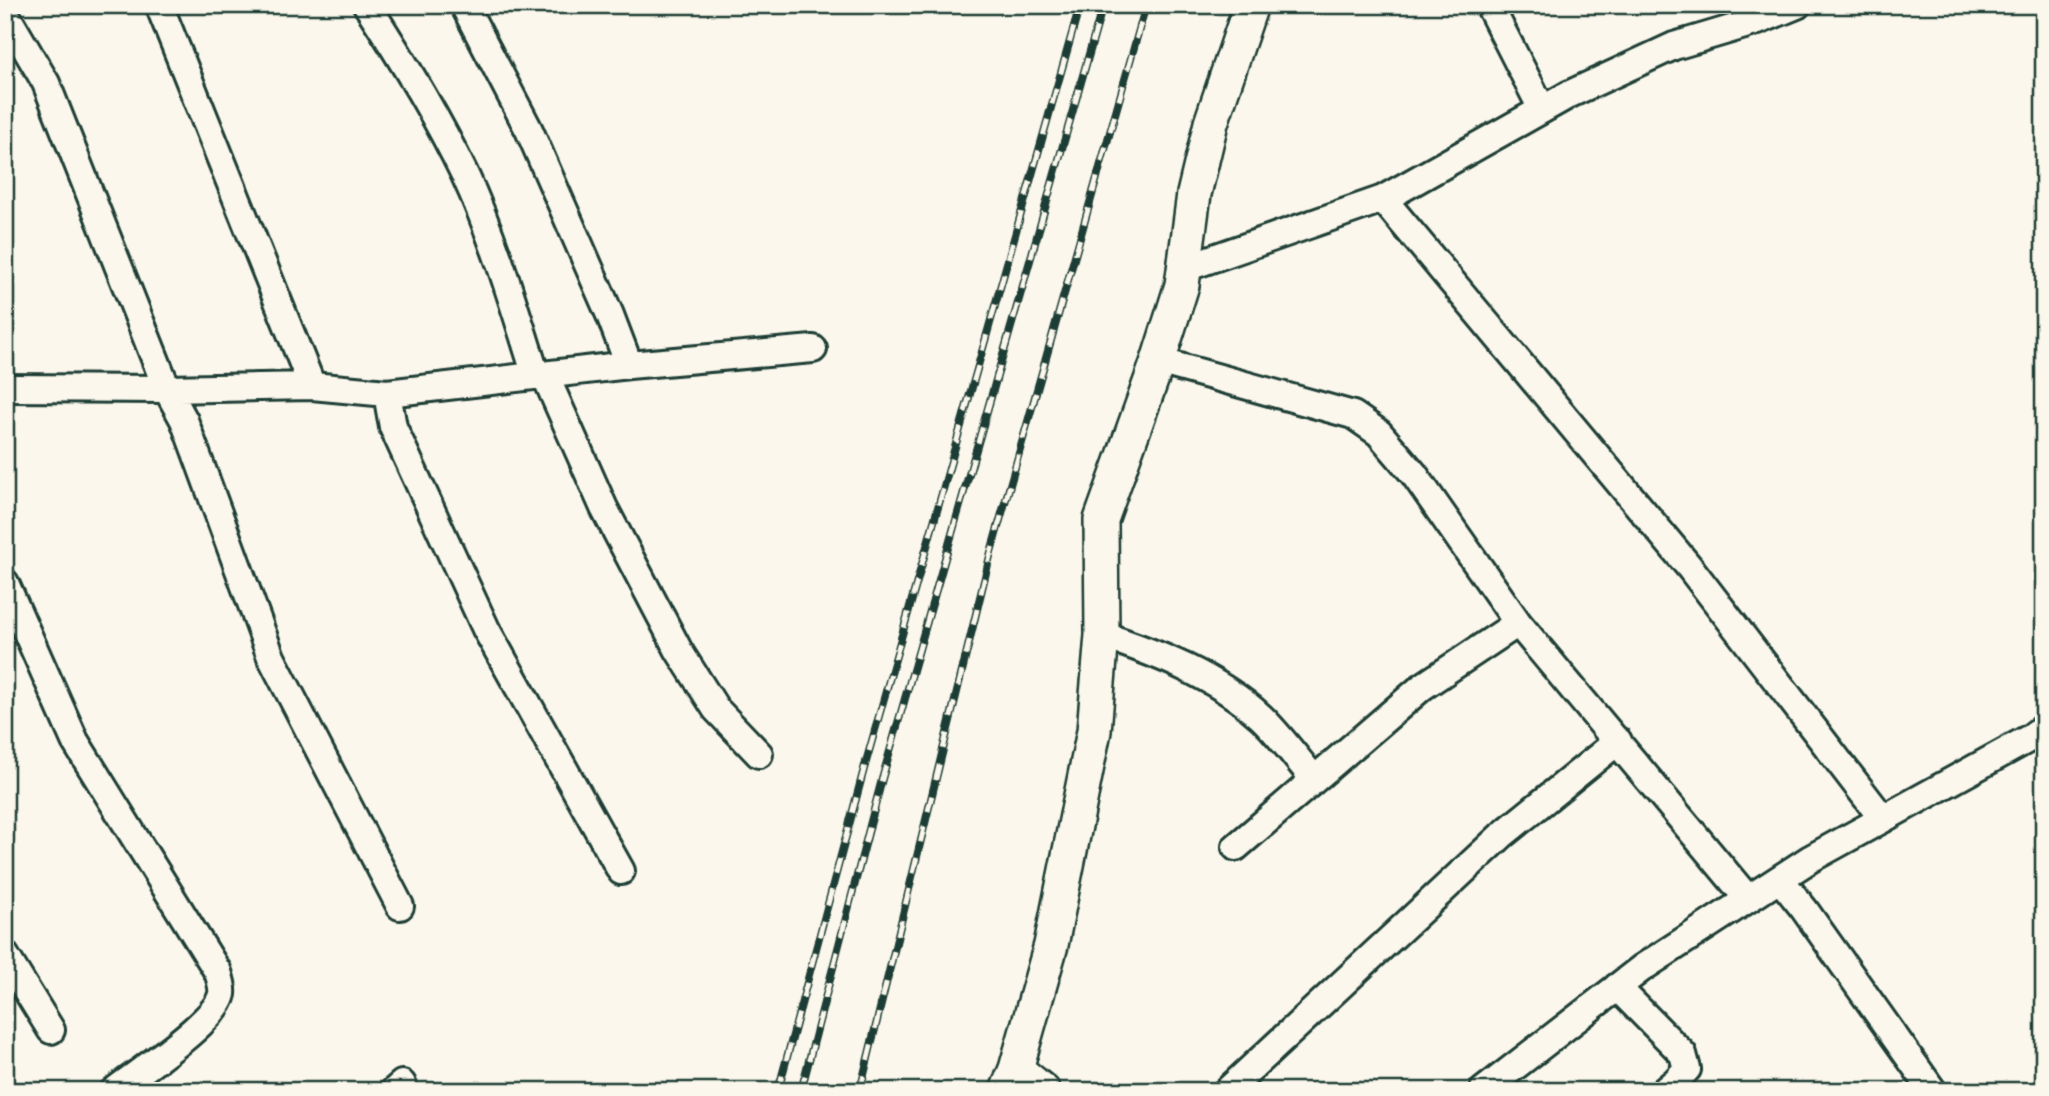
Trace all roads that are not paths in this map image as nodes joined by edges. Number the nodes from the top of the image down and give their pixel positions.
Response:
1 (159, 5) edge
2 (367, 5) edge
3 (464, 5) edge
4 (1251, 5) edge
5 (1489, 5) edge
6 (1797, 5) edge
7 (5, 13) edge
8 (1542, 109) junction
9 (1383, 199) junction
10 (1185, 268) junction
11 (813, 349) dead end
12 (1158, 361) junction
13 (629, 365) junction
14 (540, 376) junction
15 (312, 386) junction
16 (5, 388) edge
17 (167, 389) junction
18 (387, 393) junction
19 (5, 583) edge
20 (1518, 623) junction
21 (1102, 635) junction
22 (2044, 727) edge
23 (1618, 741) junction
24 (759, 754) dead end
25 (1314, 779) junction
26 (1883, 819) junction
27 (1236, 847) dead end
28 (621, 871) dead end
29 (1780, 879) junction
30 (1748, 900) junction
31 (400, 906) dead end
32 (5, 955) edge
33 (1617, 987) junction
34 (51, 1030) dead end
35 (1012, 1080) edge
36 (114, 1091) edge
37 (1043, 1091) edge
38 (1227, 1091) edge
39 (1483, 1091) edge
40 (1664, 1091) edge
41 (1933, 1091) edge

1 - 15 street
2 - 14 street
3 - 13 street
4 - 10 street
5 - 8 street
6 - 8 street
7 - 17 street
8 - 9 street
9 - 10 street
9 - 26 street
10 - 12 street
11 - 13 street
12 - 20 street
12 - 21 street
13 - 14 street
14 - 18 street
14 - 24 street
15 - 17 street
15 - 18 street
16 - 17 street
17 - 31 street
18 - 28 street
19 - 36 street
20 - 23 street
20 - 25 street
21 - 25 street
21 - 35 street
22 - 26 street
23 - 30 street
23 - 38 street
25 - 27 street
26 - 29 street
29 - 30 street
29 - 41 street
30 - 33 street
32 - 34 street
33 - 39 street
33 - 40 street
35 - 37 street

